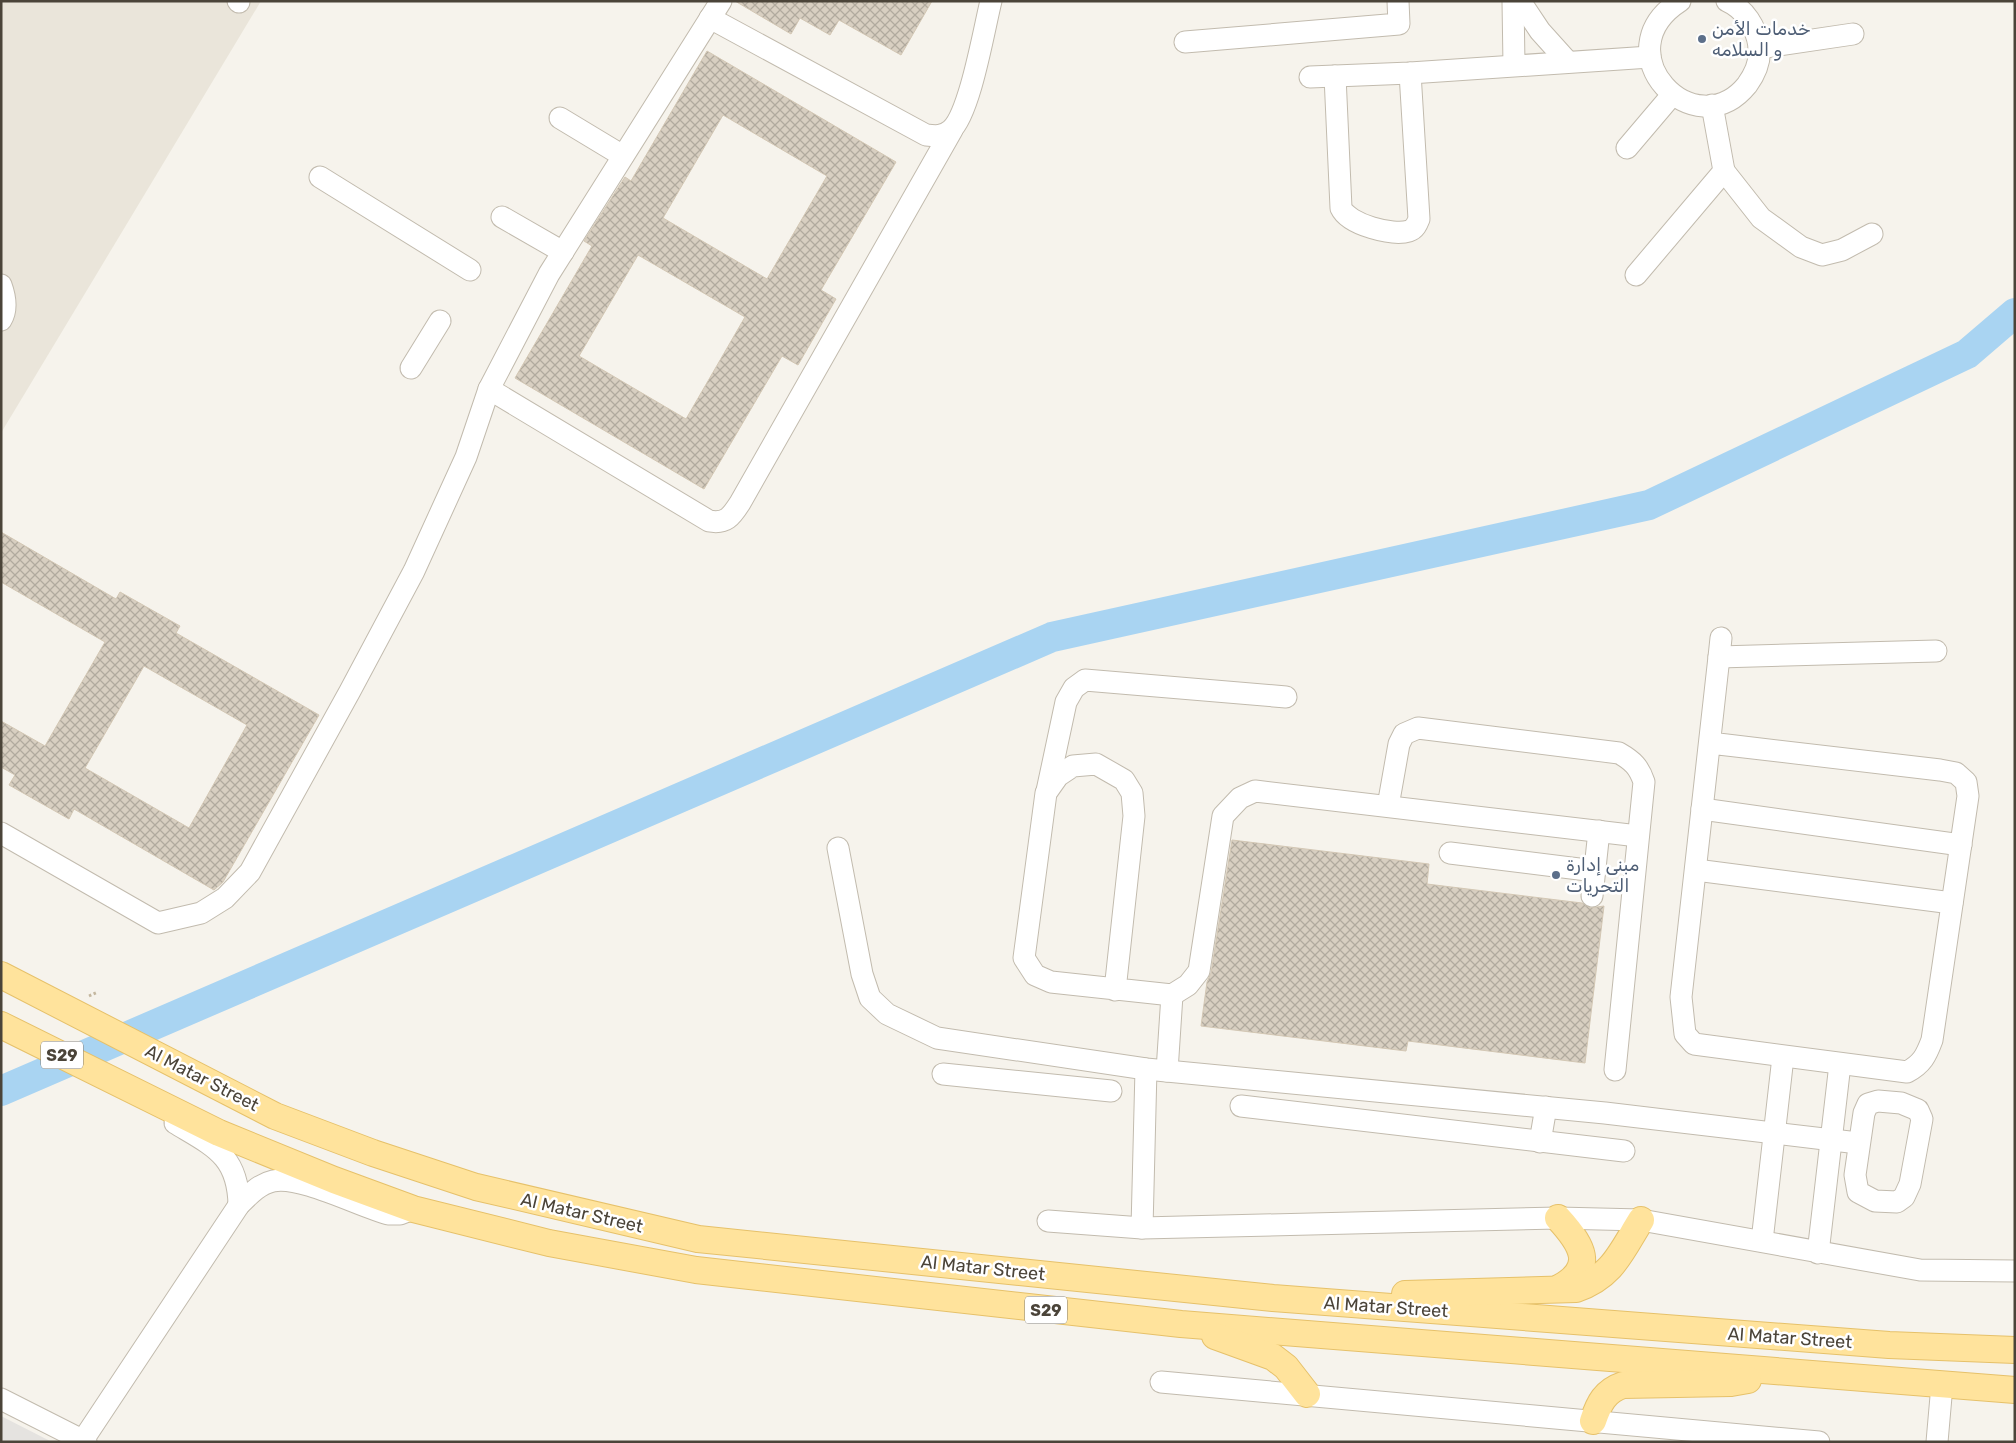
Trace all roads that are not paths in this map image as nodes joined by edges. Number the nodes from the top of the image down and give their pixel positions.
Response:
1 (991, 1) edge
2 (1398, 1) edge
3 (1513, 1) edge
4 (1520, 1) edge
5 (1680, 1) edge
6 (1727, 1) edge
7 (716, 10) edge
8 (1853, 34) dead end
9 (1185, 42) dead end
10 (1759, 48) junction
11 (1650, 57) junction
12 (1567, 61) junction
13 (1514, 65) junction
14 (1410, 73) junction
15 (1335, 76) junction
16 (1310, 77) dead end
17 (1672, 95) junction
18 (1712, 105) junction
19 (560, 118) dead end
20 (952, 130) junction
21 (1627, 148) dead end
22 (624, 156) junction
23 (1724, 171) junction
24 (320, 177) dead end
25 (502, 218) dead end
26 (1872, 234) dead end
27 (563, 252) junction
28 (470, 270) dead end
29 (1636, 275) dead end
30 (1, 285) edge
31 (1, 320) edge
32 (440, 321) dead end
33 (411, 368) dead end
34 (489, 389) junction
35 (1936, 652) dead end
36 (1286, 697) dead end
37 (1710, 743) junction
38 (1046, 793) junction
39 (1388, 806) junction
40 (1702, 809) junction
41 (1599, 831) junction
42 (1, 833) edge
43 (1638, 836) junction
44 (1961, 845) junction
45 (838, 848) dead end
46 (1450, 853) dead end
47 (1696, 870) junction
48 (1595, 871) junction
49 (1592, 896) dead end
50 (1952, 903) junction
51 (1, 975) edge
52 (1115, 990) junction
53 (1172, 995) junction
54 (8, 1028) edge
55 (1032, 1052) junction
56 (1783, 1057) junction
57 (1840, 1064) junction
58 (1146, 1069) junction
59 (1614, 1070) dead end
60 (1167, 1071) junction
61 (943, 1074) dead end
62 (1028, 1083) junction
63 (1111, 1092) dead end
64 (1386, 1092) junction
65 (140, 1094) junction
66 (1241, 1106) dead end
67 (1546, 1107) junction
68 (1382, 1123) junction
69 (1774, 1133) junction
70 (1831, 1141) junction
71 (1540, 1142) junction
72 (1858, 1144) junction
73 (1624, 1151) dead end
74 (239, 1205) junction
75 (413, 1209) junction
76 (1558, 1218) junction
77 (1048, 1220) dead end
78 (1641, 1220) junction
79 (1142, 1228) junction
80 (1762, 1241) junction
81 (1818, 1253) junction
82 (2015, 1271) edge
83 (1559, 1288) junction
84 (1273, 1298) junction
85 (1181, 1324) junction
86 (2015, 1350) edge
87 (1782, 1371) junction
88 (1161, 1382) dead end
89 (1942, 1385) junction
90 (2015, 1390) edge
91 (1307, 1394) junction
92 (1, 1399) edge
93 (1593, 1421) junction
94 (84, 1441) edge
95 (1819, 1442) edge
96 (1937, 1442) edge

1 - 20 street
2 - 9 street
3 - 13 street
4 - 12 street
5 - 11 street
6 - 10 street
7 - 20 street
7 - 22 street
8 - 10 street
10 - 18 street
11 - 12 street
11 - 17 street
12 - 13 street
13 - 14 street
14 - 15 street
14 - 15 street
15 - 16 street
17 - 18 street
17 - 21 street
18 - 23 street
19 - 22 street
20 - 34 street
22 - 27 street
23 - 26 street
23 - 29 street
24 - 28 street
25 - 27 street
27 - 34 street
30 - 31 street
32 - 33 street
34 - 42 street
35 - 37 street
36 - 38 street
37 - 40 street
37 - 44 street
38 - 52 street
38 - 52 street
39 - 41 street
39 - 43 street
39 - 53 street
40 - 44 street
40 - 47 street
41 - 43 street
41 - 48 street
43 - 59 street
44 - 50 street
45 - 55 street
46 - 48 street
47 - 50 street
47 - 56 street
48 - 49 street
50 - 57 street
51 - 84 main road, Al Matar Street / S29
52 - 53 street
53 - 60 street
54 - 65 main road, Al Matar Street / S29
55 - 58 street
55 - 62 street
56 - 57 street
56 - 69 street
57 - 70 street
58 - 60 street
58 - 79 street
60 - 64 street
61 - 62 street
62 - 63 street
64 - 67 street
64 - 68 street
65 - 74 street
65 - 75 main road, Al Matar Street / S29
66 - 68 street
67 - 69 street
67 - 71 street
68 - 71 street
69 - 70 street
69 - 80 street
70 - 72 street
70 - 81 street
71 - 73 street
72 - 72 street
74 - 75 street
74 - 94 street
75 - 85 main road, Al Matar Street / S29
76 - 78 street
76 - 79 street
76 - 83 main road
77 - 79 street
78 - 80 street
78 - 83 main road
80 - 81 street
81 - 82 street
83 - 84 main road
84 - 86 main road, Al Matar Street / S29
85 - 87 main road, Al Matar Street / S29
85 - 91 main road
87 - 89 main road, Al Matar Street / S29
87 - 93 main road
88 - 91 street
89 - 90 main road, Al Matar Street / S29
89 - 96 street
91 - 93 street
92 - 94 street
93 - 95 street

